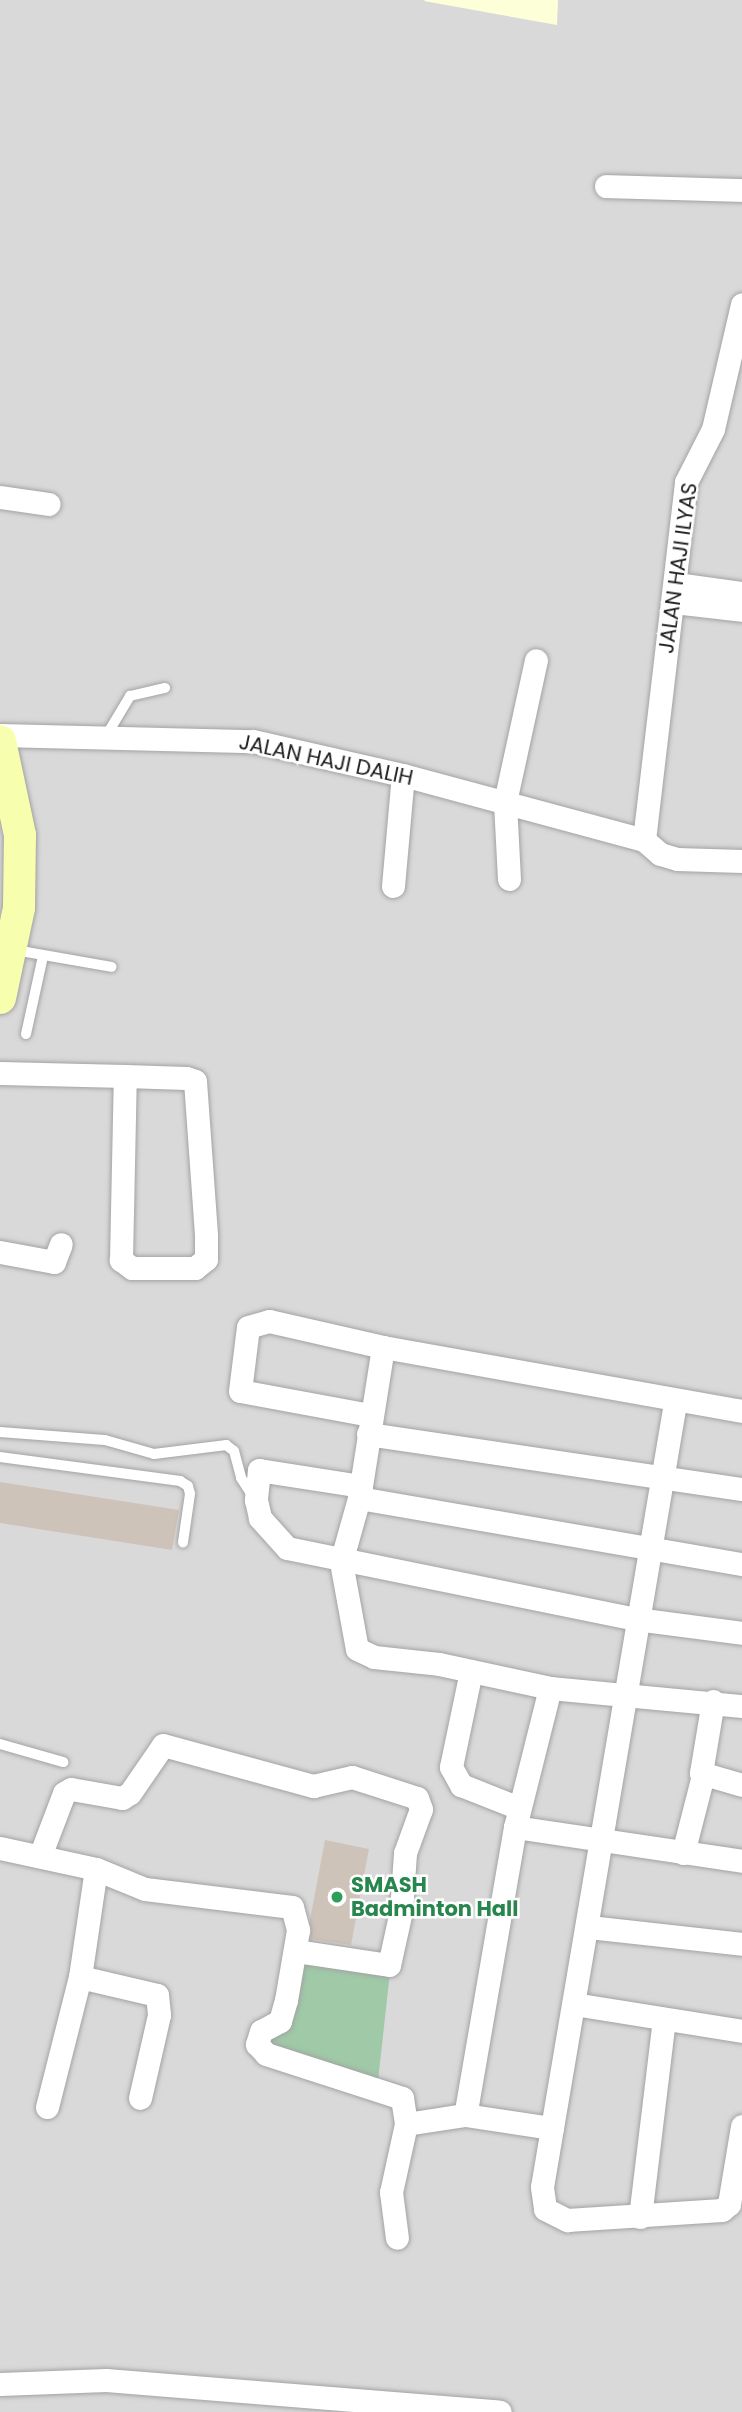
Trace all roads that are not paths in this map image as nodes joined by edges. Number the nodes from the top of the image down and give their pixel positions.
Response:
1 (606, 186) dead end
2 (742, 190) edge
3 (742, 304) edge
4 (0, 497) edge
5 (49, 504) dead end
6 (675, 593) junction
7 (742, 593) edge
8 (742, 610) edge
9 (536, 660) dead end
10 (165, 688) dead end
11 (0, 735) edge
12 (106, 736) junction
13 (0, 741) edge
14 (403, 775) junction
15 (505, 802) junction
16 (644, 840) junction
17 (742, 861) edge
18 (10, 875) edge
19 (509, 879) dead end
20 (393, 886) dead end
21 (6, 949) edge
22 (43, 956) junction
23 (112, 967) dead end
24 (0, 998) edge
25 (26, 1034) dead end
26 (0, 1073) edge
27 (125, 1076) junction
28 (61, 1244) dead end
29 (0, 1252) edge
30 (383, 1347) junction
31 (675, 1403) junction
32 (742, 1411) edge
33 (369, 1425) junction
34 (0, 1432) edge
35 (0, 1457) edge
36 (659, 1478) junction
37 (742, 1489) edge
38 (360, 1492) junction
39 (256, 1500) junction
40 (183, 1542) dead end
41 (647, 1546) junction
42 (341, 1562) junction
43 (742, 1564) edge
44 (636, 1619) junction
45 (742, 1633) edge
46 (471, 1671) junction
47 (550, 1688) junction
48 (624, 1698) junction
49 (713, 1701) junction
50 (742, 1706) edge
51 (0, 1744) edge
52 (63, 1762) dead end
53 (703, 1775) junction
54 (742, 1785) edge
55 (517, 1818) junction
56 (598, 1841) junction
57 (0, 1848) edge
58 (683, 1853) junction
59 (40, 1856) junction
60 (742, 1861) edge
61 (96, 1869) junction
62 (589, 1927) junction
63 (742, 1944) edge
64 (295, 1951) junction
65 (80, 1977) junction
66 (574, 2004) junction
67 (664, 2019) junction
68 (742, 2031) edge
69 (140, 2098) dead end
70 (47, 2107) dead end
71 (465, 2115) junction
72 (406, 2124) junction
73 (552, 2128) junction
74 (742, 2128) edge
75 (640, 2217) junction
76 (397, 2238) dead end
77 (0, 2384) edge
78 (288, 2403) edge
79 (499, 2412) edge

1 - 2 street
3 - 6 street, JALAN HAJI ILYAS
4 - 5 street
6 - 7 street
6 - 8 street
6 - 16 street, JALAN HAJI ILYAS
9 - 15 street
10 - 12 lane
11 - 12 street, JALAN HAJI DALIH
12 - 14 street, JALAN HAJI DALIH
13 - 18 street
14 - 15 street, JALAN HAJI DALIH
14 - 20 street
15 - 16 street, JALAN HAJI DALIH
15 - 19 street
16 - 17 street, JALAN HAJI DALIH
18 - 21 street
21 - 22 lane
21 - 24 street
22 - 23 lane
22 - 25 lane
26 - 27 street
27 - 27 street
28 - 29 street
30 - 31 street
30 - 33 street
30 - 33 street
31 - 32 street
31 - 36 street
33 - 36 street
33 - 38 street
34 - 39 lane
35 - 40 lane
36 - 37 street
36 - 41 street
38 - 39 street
38 - 41 street
38 - 42 street
39 - 42 street
41 - 43 street
41 - 44 street
42 - 44 street
42 - 46 street
44 - 45 street
44 - 48 street
46 - 47 street
46 - 55 street
47 - 48 street
47 - 55 street
48 - 49 street
48 - 56 street
49 - 50 street
49 - 53 street
51 - 52 lane
53 - 54 street
53 - 58 street
55 - 56 street
55 - 71 street
56 - 58 street
56 - 62 street
57 - 59 street
58 - 60 street
59 - 61 street
59 - 64 street
61 - 64 street
61 - 65 street
62 - 63 street
62 - 66 street
64 - 72 street
65 - 69 street
65 - 70 street
66 - 67 street
66 - 73 street
67 - 68 street
67 - 75 street
71 - 72 street
71 - 73 street
72 - 76 street
73 - 75 street
74 - 75 street
77 - 78 street
78 - 79 street

